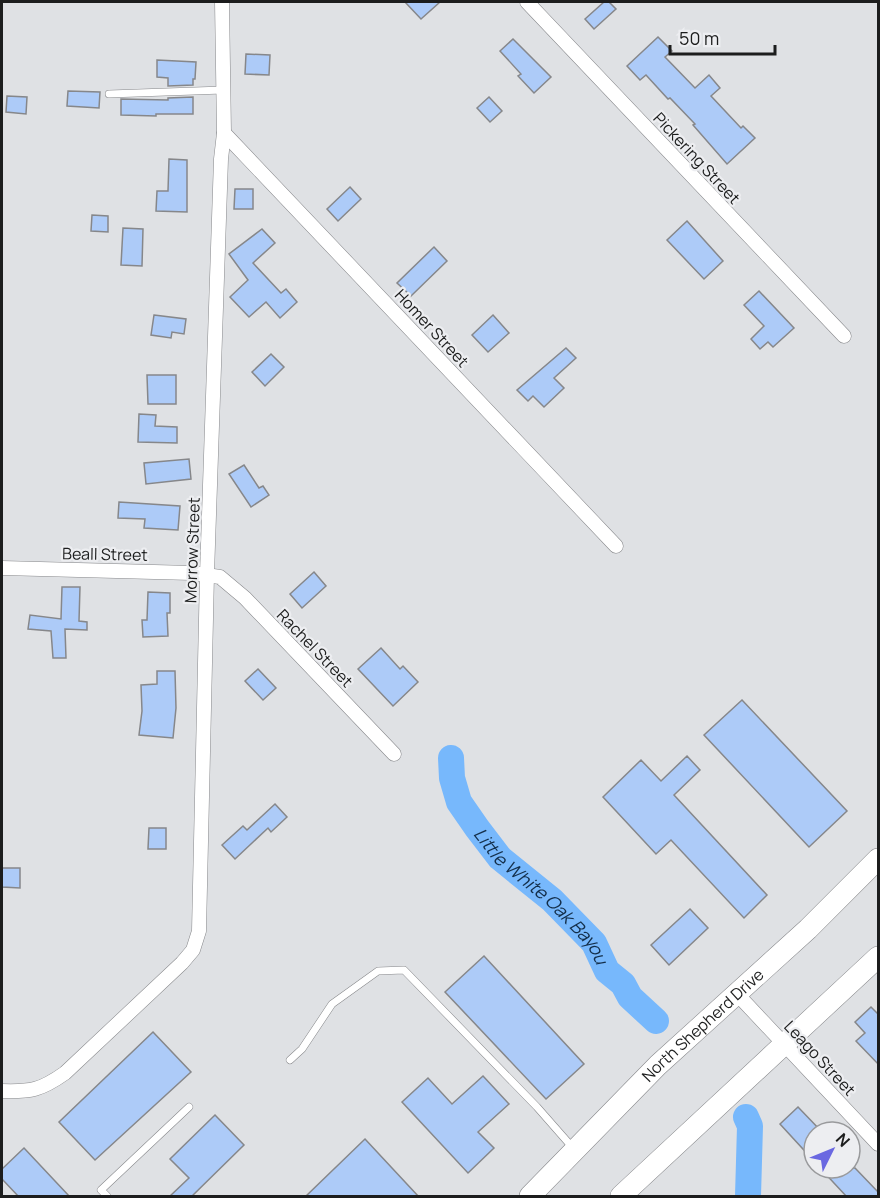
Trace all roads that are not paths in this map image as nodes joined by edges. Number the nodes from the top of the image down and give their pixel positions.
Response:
1 (222, 2) edge
2 (527, 2) edge
3 (223, 90) junction
4 (109, 94) dead end
5 (224, 133) junction
6 (844, 336) dead end
7 (616, 546) dead end
8 (2, 568) edge
9 (207, 574) junction
10 (394, 754) dead end
11 (879, 859) edge
12 (879, 957) edge
13 (737, 994) junction
14 (783, 1044) junction
15 (290, 1060) dead end
16 (2, 1090) edge
17 (189, 1107) dead end
18 (879, 1144) edge
19 (575, 1150) junction
20 (107, 1197) edge
21 (530, 1197) edge
22 (621, 1197) edge

1 - 3 street, Morrow Street
2 - 6 street, Pickering Street
3 - 4 lane
3 - 5 street, Morrow Street
5 - 7 street, Homer Street
5 - 9 street, Morrow Street
8 - 9 street, Beall Street
9 - 10 street, Rachel Street
9 - 16 street, Morrow Street
11 - 13 main road, North Shepherd Drive
12 - 14 main road
13 - 14 street, Leago Street
13 - 19 main road, North Shepherd Drive
14 - 18 street, Leago Street
14 - 22 main road
15 - 19 lane
17 - 20 lane
19 - 21 main road, North Shepherd Drive

